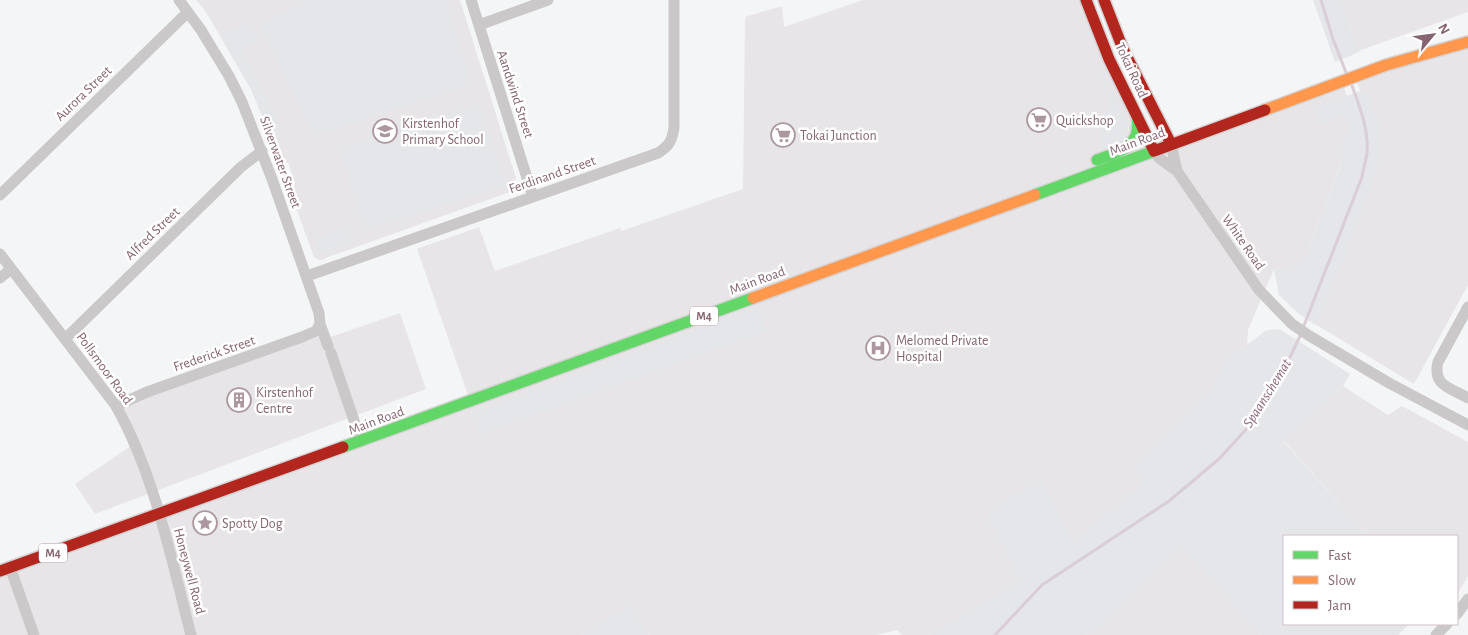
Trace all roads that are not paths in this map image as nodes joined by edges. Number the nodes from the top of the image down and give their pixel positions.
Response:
1 (179, 0) edge
2 (471, 0) edge
3 (548, 0) edge
4 (674, 0) edge
5 (1086, 0) edge
6 (1104, 0) edge
7 (188, 12) junction
8 (479, 25) junction
9 (1468, 42) edge
10 (1138, 120) junction
11 (1171, 144) junction
12 (262, 151) junction
13 (1154, 151) junction
14 (1177, 171) junction
15 (0, 195) edge
16 (534, 196) junction
17 (0, 254) edge
18 (853, 261) junction
19 (11, 269) junction
20 (307, 276) junction
21 (0, 278) edge
22 (1468, 307) edge
23 (320, 324) junction
24 (65, 340) junction
25 (1468, 398) edge
26 (116, 406) junction
27 (1468, 425) edge
28 (361, 441) junction
29 (159, 515) junction
30 (5, 569) edge
31 (1468, 599) edge
32 (1458, 613) edge
33 (1446, 625) edge
34 (34, 635) edge
35 (191, 635) edge
36 (1436, 635) edge

1 - 7 street, Silverwater Street
2 - 8 street, Aandwind Street
3 - 8 street
4 - 16 street, Ferdinand Street
5 - 10 main road, Tokai Road
6 - 11 main road, Tokai Road
7 - 12 street, Silverwater Street
7 - 15 street, Aurora Street
8 - 16 street, Aandwind Street
9 - 11 main road, Main Road / M4
10 - 13 main road, Tokai Road
10 - 18 main road
11 - 13 main road, Main Road / M4
11 - 14 street, White Road
12 - 20 street, Silverwater Street
12 - 24 street, Alfred Street
13 - 14 street, White Road
13 - 18 main road, Main Road / M4
14 - 27 street, White Road
16 - 20 street, Ferdinand Street
17 - 19 street, Pollsmoor Road
18 - 28 main road, Main Road / M4
19 - 21 street
19 - 24 street, Pollsmoor Road
20 - 23 street, Silverwater Street
22 - 25 street
23 - 26 street, Frederick Street
23 - 28 street, Silverwater Street
24 - 26 street, Pollsmoor Road
26 - 29 street, Pollsmoor Road
28 - 29 main road, Main Road / M4
29 - 30 main road, Main Road / M4
29 - 35 street, Honeywell Road
30 - 34 street
31 - 32 street
33 - 36 street

